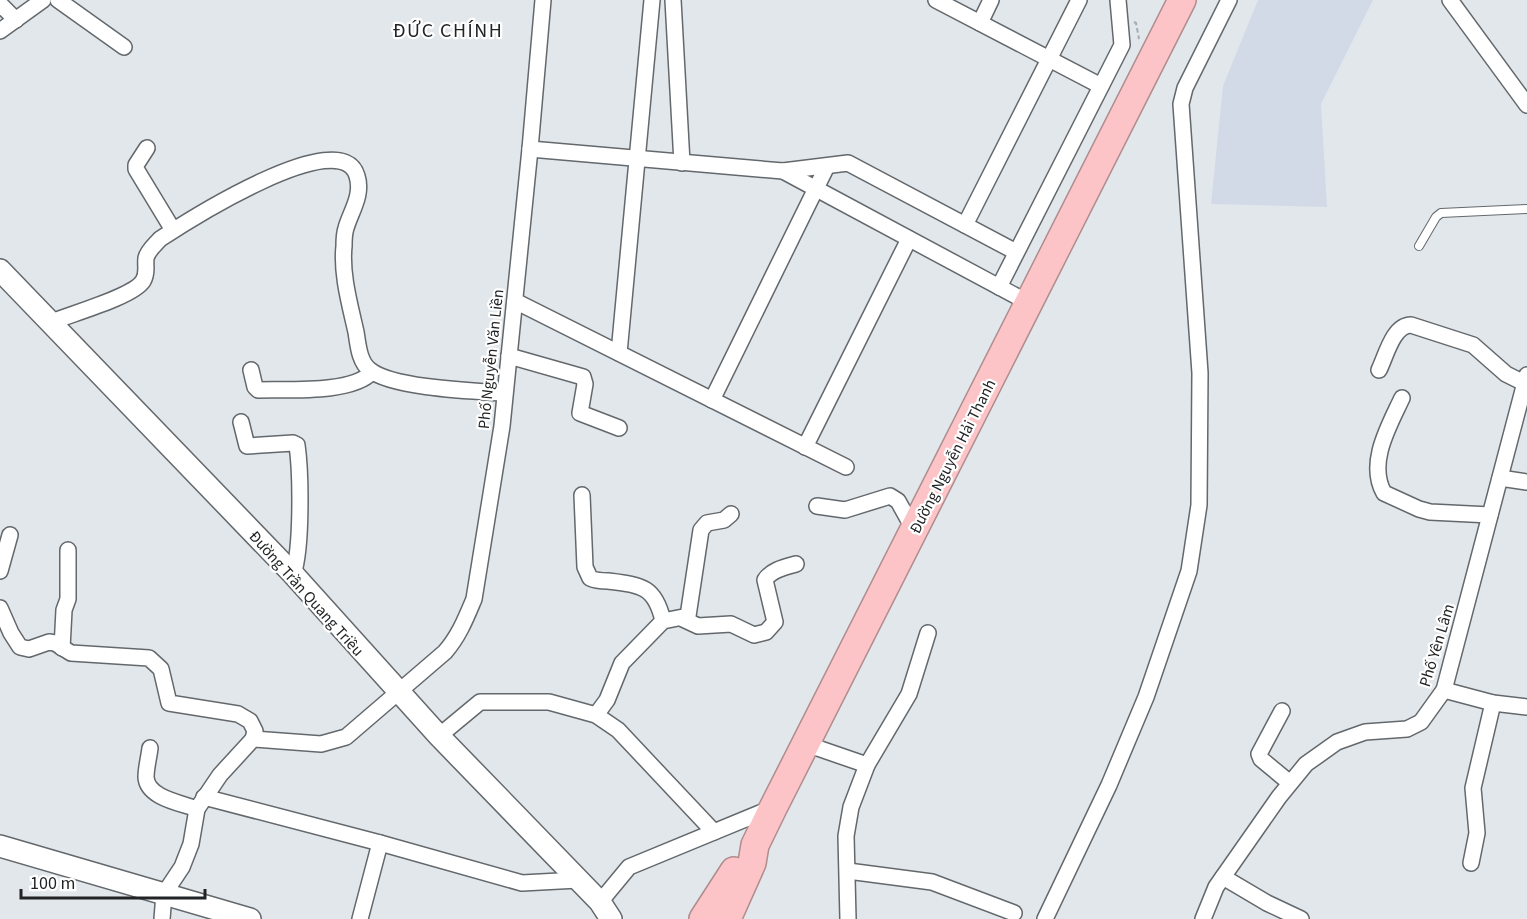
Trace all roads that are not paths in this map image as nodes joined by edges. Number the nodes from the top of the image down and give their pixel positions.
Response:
1 (43, 0) edge
2 (58, 0) edge
3 (543, 0) edge
4 (652, 0) edge
5 (673, 0) edge
6 (936, 0) edge
7 (991, 0) edge
8 (1079, 0) edge
9 (1182, 0) edge
10 (1229, 0) edge
11 (1450, 0) edge
12 (0, 4) edge
13 (1119, 6) edge
14 (16, 20) junction
15 (980, 23) junction
16 (0, 31) edge
17 (124, 47) dead end
18 (1050, 59) junction
19 (1101, 86) junction
20 (1527, 105) edge
21 (147, 148) dead end
22 (530, 149) junction
23 (637, 158) junction
24 (682, 163) junction
25 (827, 166) junction
26 (783, 171) junction
27 (816, 189) junction
28 (1527, 209) edge
29 (965, 225) junction
30 (173, 231) junction
31 (909, 239) junction
32 (1419, 246) dead end
33 (1016, 252) junction
34 (0, 270) edge
35 (999, 286) junction
36 (515, 301) junction
37 (1029, 303) junction
38 (49, 322) junction
39 (619, 353) junction
40 (509, 356) junction
41 (252, 370) dead end
42 (1379, 370) dead end
43 (372, 372) junction
44 (1525, 379) edge
45 (504, 393) junction
46 (1402, 398) dead end
47 (712, 400) junction
48 (241, 422) dead end
49 (619, 428) dead end
50 (805, 447) junction
51 (846, 467) dead end
52 (1500, 478) junction
53 (1527, 482) edge
54 (582, 495) dead end
55 (817, 506) dead end
56 (731, 514) dead end
57 (1490, 515) junction
58 (914, 530) junction
59 (10, 535) dead end
60 (68, 550) dead end
61 (796, 564) dead end
62 (0, 571) edge
63 (292, 574) junction
64 (0, 608) edge
65 (683, 619) junction
66 (663, 621) junction
67 (928, 633) dead end
68 (62, 648) junction
69 (1444, 690) junction
70 (398, 692) junction
71 (1493, 703) junction
72 (1527, 707) edge
73 (1282, 711) dead end
74 (596, 715) junction
75 (439, 736) junction
76 (253, 739) junction
77 (806, 744) junction
78 (150, 748) dead end
79 (867, 765) junction
80 (1290, 783) junction
81 (200, 803) junction
82 (773, 808) junction
83 (714, 832) junction
84 (380, 843) junction
85 (756, 845) junction
86 (0, 846) edge
87 (1471, 863) dead end
88 (848, 871) junction
89 (1223, 877) junction
90 (578, 880) junction
91 (164, 894) junction
92 (605, 911) edge
93 (1014, 913) dead end
94 (162, 919) edge
95 (250, 919) edge
96 (360, 919) edge
97 (703, 919) edge
98 (727, 919) edge
99 (848, 919) edge
100 (1045, 919) edge
101 (1203, 919) edge
102 (1301, 919) edge

1 - 14 street
2 - 17 street
3 - 22 street, Phố Nguyễn Văn Liền
4 - 23 street
5 - 24 street
6 - 15 street
7 - 15 street
8 - 18 street
9 - 37 highway, Đường Nguyễn Hải Thanh
10 - 100 street
11 - 20 street
12 - 14 street
13 - 19 street
14 - 16 street
15 - 18 street
18 - 19 street
18 - 29 street
19 - 33 street
21 - 30 street
22 - 23 street
22 - 36 street, Phố Nguyễn Văn Liền
23 - 24 street
23 - 39 street
24 - 26 street
25 - 26 street
25 - 27 street
25 - 29 street
26 - 27 street
27 - 31 street
27 - 47 street
28 - 32 lane
29 - 33 street
30 - 38 street
30 - 43 street
31 - 35 street
31 - 50 street
33 - 35 street
34 - 38 main road, Đường Trần Quang Triều
35 - 37 street
36 - 39 street
36 - 40 street, Phố Nguyễn Văn Liền
37 - 58 highway, Đường Nguyễn Hải Thanh
38 - 63 main road, Đường Trần Quang Triều
39 - 47 street
40 - 45 street, Phố Nguyễn Văn Liền
40 - 49 street
41 - 43 street
42 - 44 street
43 - 45 street
44 - 52 street, Phố Yên Lâm
45 - 70 street, Phố Nguyễn Văn Liền
46 - 57 street
47 - 50 street
48 - 63 street
50 - 51 street
52 - 53 street
52 - 57 street, Phố Yên Lâm
54 - 66 street
55 - 58 street
56 - 65 street
57 - 69 street, Phố Yên Lâm
58 - 77 highway, Đường Nguyễn Hải Thanh
59 - 62 street
60 - 68 street
61 - 65 street
63 - 70 main road, Đường Trần Quang Triều
64 - 68 street
65 - 66 street
66 - 74 street
67 - 79 street
68 - 76 street
69 - 71 street
69 - 80 street, Phố Yên Lâm
70 - 75 main road, Đường Trần Quang Triều
70 - 76 street, Phố Nguyễn Văn Liền
71 - 72 street
71 - 87 street
73 - 80 street
74 - 75 street
74 - 83 street
75 - 90 main road, Đường Trần Quang Triều
76 - 81 street
77 - 79 street
77 - 82 highway, Đường Nguyễn Hải Thanh
78 - 81 street
79 - 88 street
80 - 89 street, Phố Yên Lâm
81 - 84 street
81 - 91 street
82 - 83 street
82 - 85 highway, Đường Nguyễn Hải Thanh
83 - 92 street
84 - 90 street
84 - 96 street
85 - 97 highway, Đường Nguyễn Hải Thanh
85 - 98 highway, Đường Nguyễn Hải Thanh
86 - 91 main road
88 - 93 street
88 - 99 street
89 - 101 street, Phố Yên Lâm
89 - 102 street
90 - 92 main road, Đường Trần Quang Triều
91 - 94 street
91 - 95 main road

